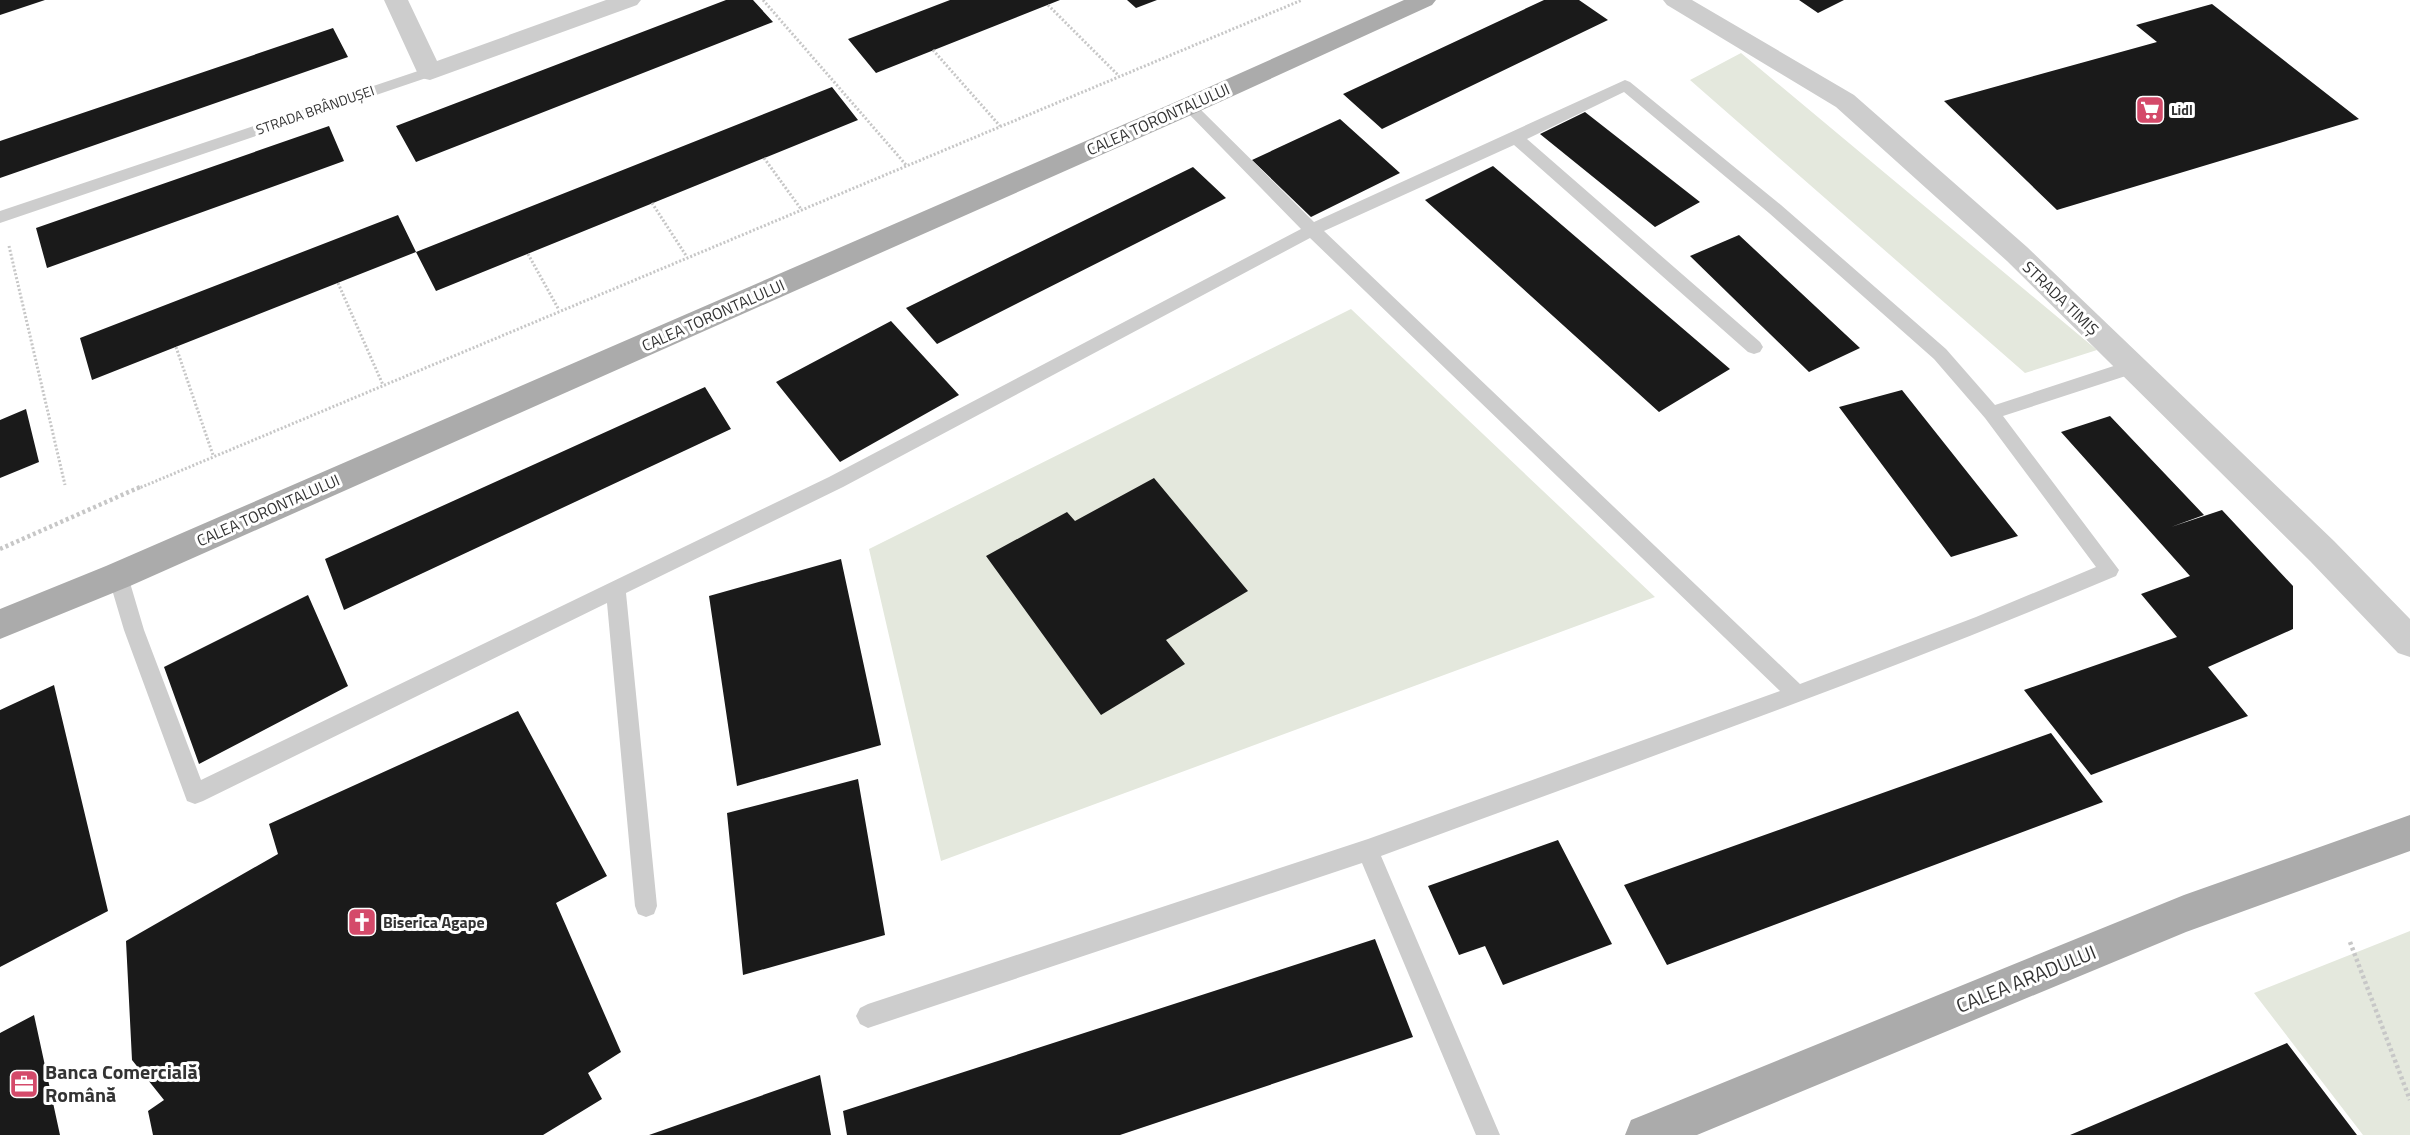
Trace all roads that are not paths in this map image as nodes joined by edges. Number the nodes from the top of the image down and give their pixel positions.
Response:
1 (396, 0) edge
2 (629, 0) edge
3 (1424, 0) edge
4 (1675, 0) edge
5 (430, 72) junction
6 (1189, 106) junction
7 (1516, 138) junction
8 (1, 217) edge
9 (1312, 230) junction
10 (1754, 347) dead end
11 (2132, 367) junction
12 (1991, 413) junction
13 (118, 576) junction
14 (616, 589) junction
15 (0, 624) edge
16 (2410, 642) edge
17 (1797, 694) junction
18 (2410, 833) edge
19 (1368, 850) junction
20 (646, 906) dead end
21 (868, 1016) dead end
22 (1488, 1135) edge
23 (1646, 1135) edge

1 - 5 street
2 - 5 street, STRADA BRÂNDUȘEI
3 - 6 main road, CALEA TORONTALULUI
4 - 11 street, STRADA TIMIȘ
5 - 8 lane, STRADA BRÂNDUȘEI
6 - 9 lane
6 - 13 main road, CALEA TORONTALULUI
7 - 9 lane
7 - 10 lane
7 - 12 lane
9 - 14 lane
9 - 17 lane
11 - 12 lane
11 - 16 street, STRADA TIMIȘ
12 - 17 lane
13 - 14 lane
13 - 15 main road, CALEA TORONTALULUI
14 - 20 lane
17 - 19 lane
18 - 23 main road, CALEA ARADULUI
19 - 21 lane
19 - 22 lane

